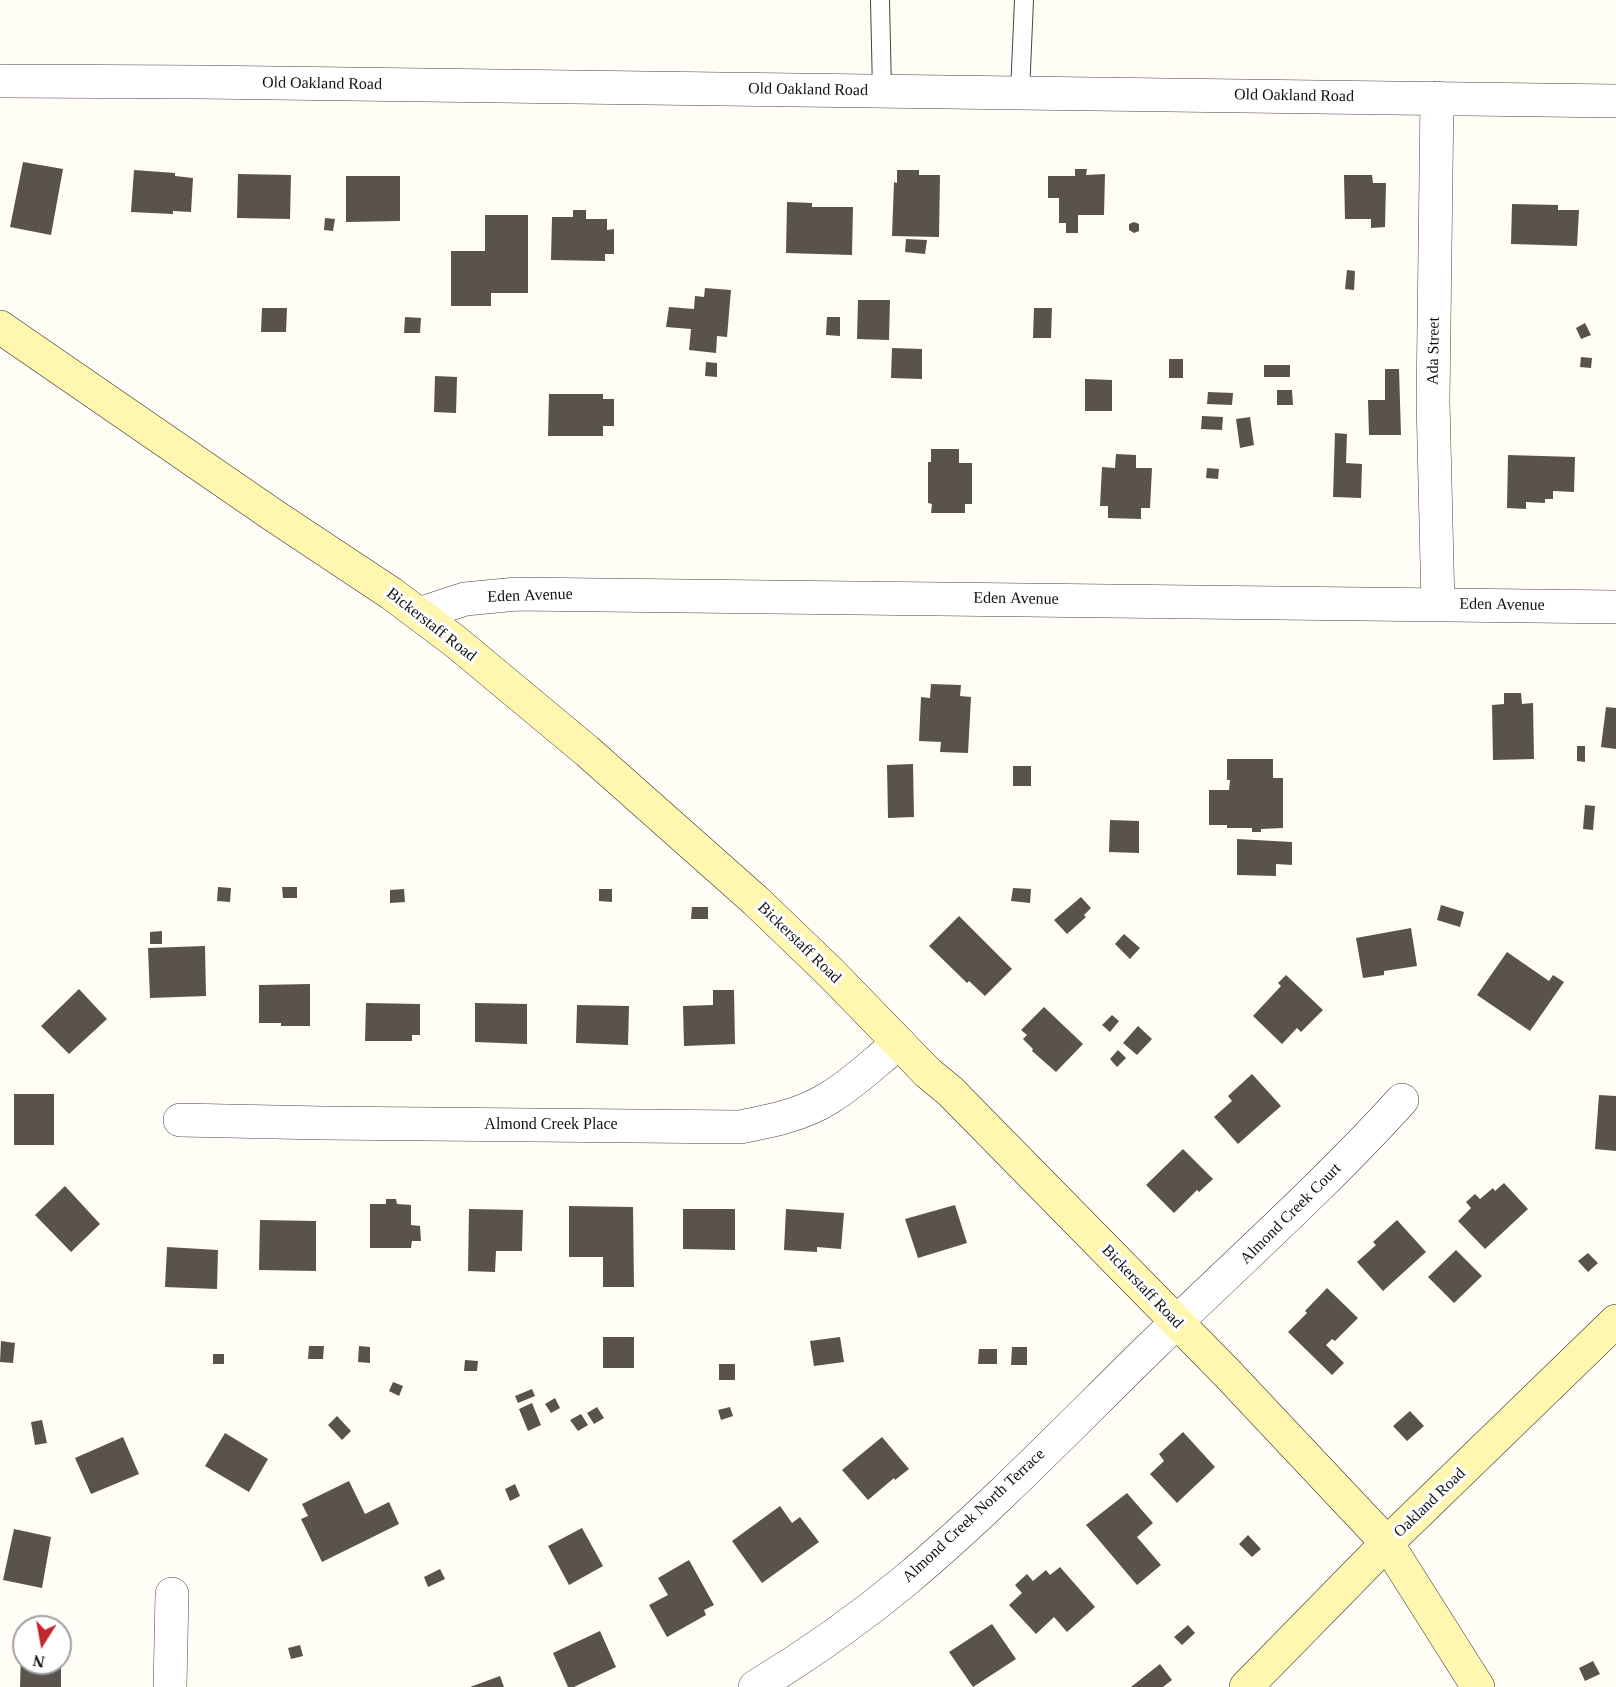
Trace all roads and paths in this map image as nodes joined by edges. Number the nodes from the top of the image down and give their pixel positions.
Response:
1 (880, 0) edge
2 (1024, 0) edge
3 (0, 81) edge
4 (882, 91) junction
5 (1020, 93) junction
6 (1437, 98) junction
7 (1616, 101) edge
8 (0, 327) edge
9 (1438, 605) junction
10 (1616, 607) edge
11 (419, 614) junction
12 (899, 1043) junction
13 (1402, 1100) dead end
14 (180, 1120) dead end
15 (1616, 1321) edge
16 (1176, 1323) junction
17 (1387, 1543) junction
18 (172, 1594) dead end
19 (170, 1687) edge
20 (755, 1687) edge
21 (1246, 1687) edge
22 (1478, 1687) edge

1 - 4 lane
2 - 5 lane
3 - 4 street, Old Oakland Road
4 - 5 street, Old Oakland Road
5 - 6 street, Old Oakland Road
6 - 7 street, Old Oakland Road
6 - 9 street, Ada Street
8 - 11 street, Bickerstaff Road
9 - 10 street, Eden Avenue
9 - 11 street, Eden Avenue
11 - 12 street, Bickerstaff Road
12 - 14 street, Almond Creek Place
12 - 16 street, Bickerstaff Road
13 - 16 street, Almond Creek Court
15 - 17 street, Oakland Road
16 - 17 street, Bickerstaff Road
16 - 20 street, Almond Creek North Terrace
17 - 21 street, Oakland Road
17 - 22 street, Bickerstaff Road
18 - 19 street

